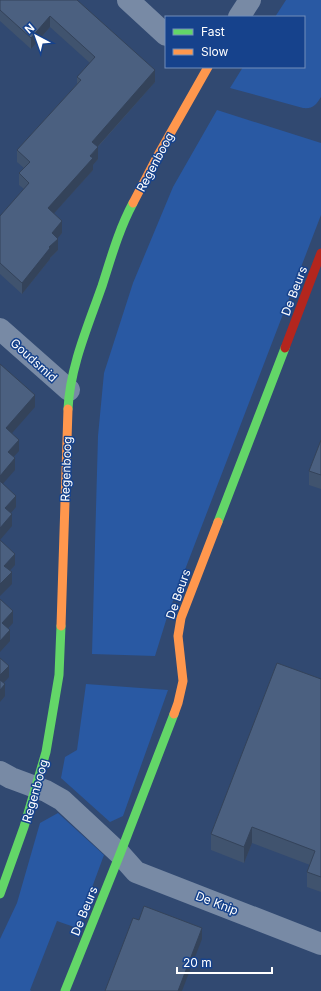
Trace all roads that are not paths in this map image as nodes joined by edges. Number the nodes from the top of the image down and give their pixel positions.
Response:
1 (128, 0) edge
2 (250, 0) edge
3 (240, 16) edge
4 (165, 34) edge
5 (205, 68) edge
6 (321, 253) edge
7 (0, 330) edge
8 (69, 390) junction
9 (0, 772) edge
10 (36, 787) junction
11 (120, 854) junction
12 (0, 894) edge
13 (321, 944) edge
14 (65, 991) edge

1 - 4 street
2 - 3 street
5 - 8 street, Regenboog
6 - 11 street, De Beurs
7 - 8 street, Goudsmid
8 - 10 street, Regenboog
9 - 10 street, De Knip
10 - 11 street, De Knip
10 - 12 street, Regenboog
11 - 13 street, De Knip
11 - 14 street, De Beurs

